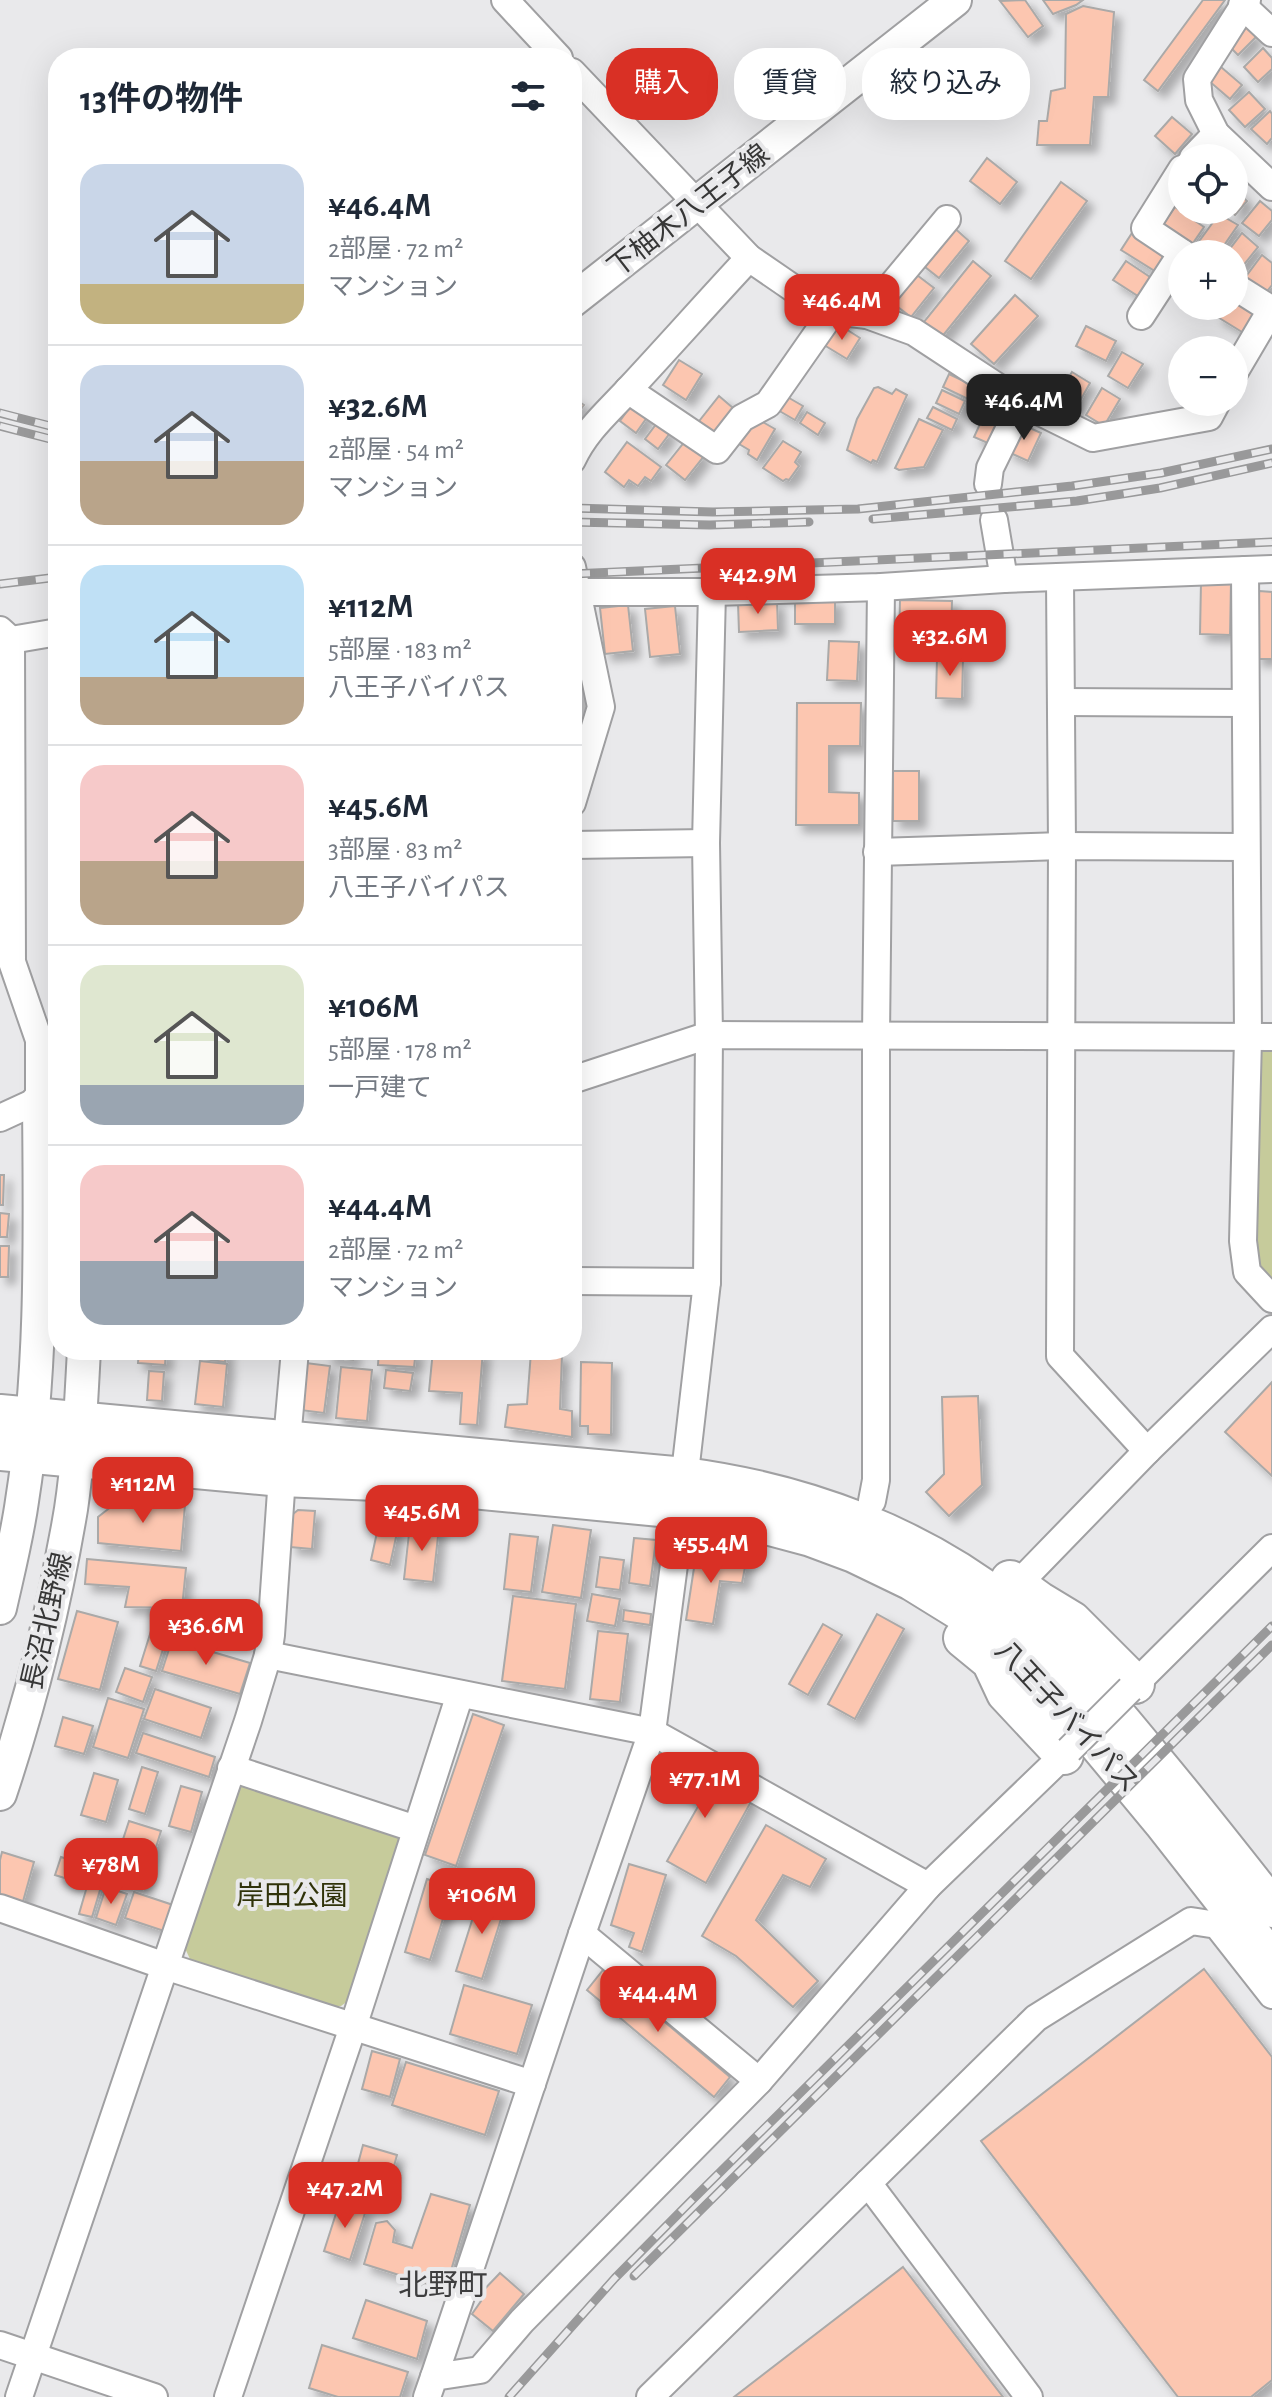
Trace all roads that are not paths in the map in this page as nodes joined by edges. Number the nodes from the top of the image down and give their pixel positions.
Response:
1 (505, 0) edge
2 (955, 0) edge
3 (1244, 2) edge
4 (1272, 33) edge
5 (550, 48) edge
6 (582, 83) edge
7 (1216, 134) junction
8 (1206, 144) edge
9 (1272, 187) edge
10 (1168, 191) edge
11 (698, 203) junction
12 (947, 219) dead end
13 (1168, 243) edge
14 (749, 258) junction
15 (1168, 276) edge
16 (582, 293) edge
17 (1248, 295) edge
18 (1271, 310) edge
19 (833, 311) junction
20 (867, 315) junction
21 (1141, 316) dead end
22 (1248, 349) edge
23 (628, 390) junction
24 (1022, 403) junction
25 (1210, 416) edge
26 (582, 440) edge
27 (988, 484) dead end
28 (994, 520) dead end
29 (1272, 569) edge
30 (1245, 570) junction
31 (1004, 579) junction
32 (1060, 579) junction
33 (582, 584) edge
34 (881, 587) junction
35 (712, 592) junction
36 (582, 620) edge
37 (48, 633) edge
38 (5, 635) edge
39 (1061, 702) junction
40 (1245, 703) junction
41 (582, 770) edge
42 (706, 843) junction
43 (582, 845) edge
44 (1062, 846) junction
45 (1246, 847) junction
46 (877, 852) junction
47 (5, 928) edge
48 (709, 1035) junction
49 (876, 1036) junction
50 (1060, 1037) junction
51 (1260, 1038) edge
52 (582, 1077) edge
53 (48, 1095) edge
54 (0, 1118) edge
55 (582, 1281) edge
56 (707, 1282) junction
57 (1272, 1299) edge
58 (1272, 1329) edge
59 (83, 1360) edge
60 (294, 1360) edge
61 (15, 1434) edge
62 (79, 1440) junction
63 (287, 1440) junction
64 (1147, 1451) junction
65 (282, 1477) junction
66 (683, 1493) junction
67 (872, 1501) junction
68 (14, 1542) junction
69 (64, 1545) junction
70 (1272, 1548) edge
71 (1017, 1585) junction
72 (0, 1608) edge
73 (268, 1655) junction
74 (1133, 1686) junction
75 (460, 1694) junction
76 (652, 1732) junction
77 (1066, 1752) junction
78 (231, 1768) junction
79 (0, 1794) edge
80 (416, 1829) junction
81 (928, 1886) junction
82 (0, 1908) edge
83 (1272, 1908) edge
84 (582, 1934) junction
85 (1272, 1961) edge
86 (165, 1966) junction
87 (1272, 1995) edge
88 (353, 2027) junction
89 (759, 2081) junction
90 (532, 2084) junction
91 (868, 2183) junction
92 (0, 2345) edge
93 (32, 2356) junction
94 (430, 2387) edge
95 (19, 2397) edge
96 (154, 2397) edge
97 (228, 2397) edge
98 (650, 2397) edge
99 (1029, 2397) edge

1 - 5 street
2 - 11 main road, 下柚木八王子線
3 - 4 street
3 - 7 street
6 - 11 street
7 - 8 street
7 - 9 street
10 - 13 street
11 - 14 street
11 - 16 main road, 下柚木八王子線
12 - 20 street
14 - 19 street
14 - 23 street
15 - 21 street
17 - 18 street
18 - 22 street
19 - 20 street
19 - 23 street
20 - 24 street
23 - 26 street
24 - 25 street
24 - 27 street
28 - 31 street
29 - 30 street
30 - 32 street
30 - 40 street
31 - 32 street
31 - 34 street
32 - 39 street
33 - 35 street
34 - 35 street
34 - 46 street
35 - 42 street
36 - 41 street
37 - 38 street
38 - 47 street
39 - 40 street
39 - 44 street
40 - 45 street
42 - 43 street
42 - 48 street
44 - 45 street
44 - 46 street
44 - 50 street
45 - 51 street
46 - 49 street
47 - 53 street
48 - 49 street
48 - 52 street
48 - 56 street
49 - 50 street
49 - 67 street
50 - 51 street
50 - 64 street
51 - 57 street
53 - 54 street
53 - 61 main road, 長沼北野線
55 - 56 street
56 - 66 street
58 - 64 street
59 - 62 main road, 長沼北野線
60 - 63 street
61 - 62 highway, 八王子バイパス
61 - 68 main road, 長沼北野線
62 - 63 highway, 八王子バイパス
62 - 65 highway, 八王子バイパス
62 - 69 main road, 長沼北野線
63 - 66 highway, 八王子バイパス
64 - 71 street
65 - 66 highway, 八王子バイパス
65 - 73 street
66 - 67 highway
66 - 76 street
66 - 77 highway
66 - 83 highway, 八王子バイパス
66 - 85 highway, 八王子バイパス
67 - 71 highway
68 - 69 main road
68 - 72 main road, 長沼北野線
69 - 79 main road, 長沼北野線
70 - 74 street
71 - 74 highway
73 - 75 street
73 - 78 street
74 - 77 street, bridge
75 - 76 street
75 - 80 street
76 - 81 street
76 - 84 street
77 - 81 street
78 - 80 street
78 - 86 street
80 - 88 street
81 - 89 street
82 - 86 street
84 - 89 street
84 - 90 street
86 - 88 street
86 - 93 street
87 - 91 street
88 - 90 street
88 - 97 street
89 - 94 street
90 - 94 street
91 - 98 street
91 - 99 street
92 - 93 street
93 - 95 street
93 - 96 street

